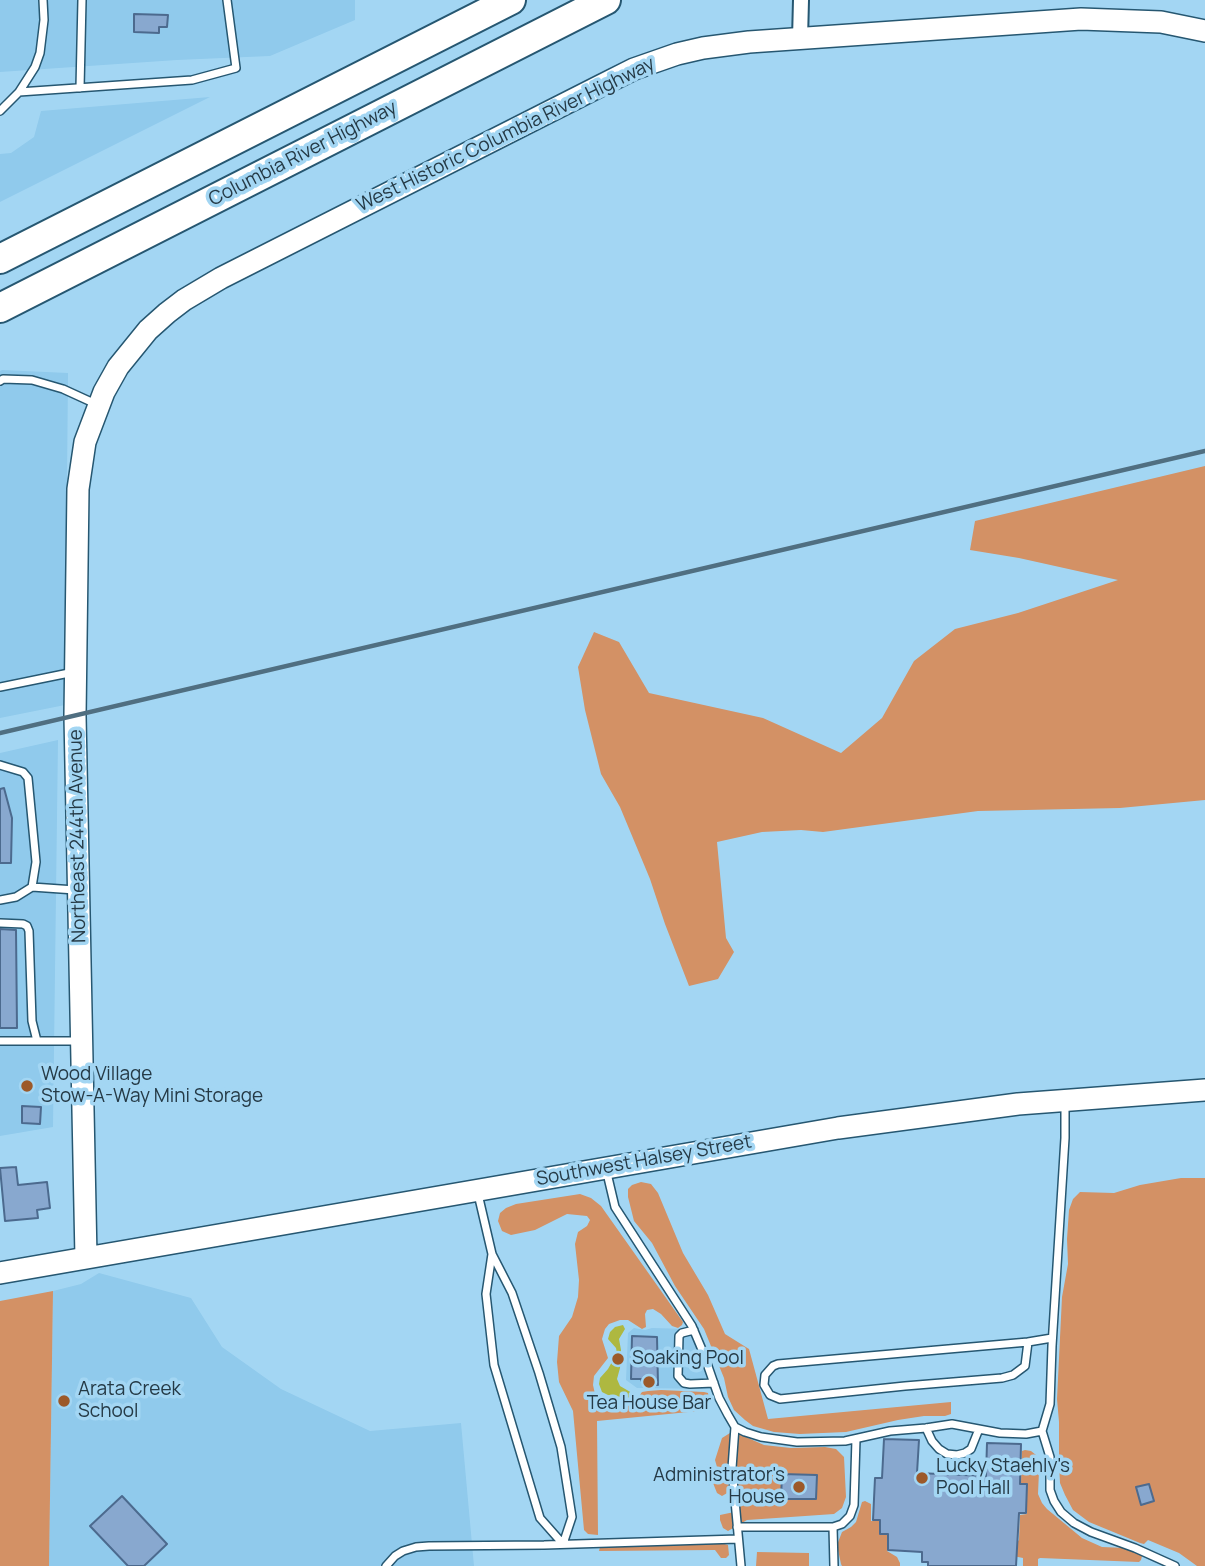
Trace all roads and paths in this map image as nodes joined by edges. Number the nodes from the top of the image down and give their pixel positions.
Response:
1 (43, 0) edge
2 (82, 0) edge
3 (227, 0) edge
4 (511, 0) edge
5 (606, 0) edge
6 (801, 0) edge
7 (1205, 31) edge
8 (800, 38) junction
9 (80, 88) junction
10 (19, 92) junction
11 (0, 111) edge
12 (0, 259) edge
13 (0, 308) edge
14 (0, 381) edge
15 (97, 411) junction
16 (75, 672) junction
17 (0, 687) edge
18 (0, 765) edge
19 (32, 887) junction
20 (79, 890) junction
21 (0, 900) edge
22 (0, 923) edge
23 (0, 1041) edge
24 (37, 1041) junction
25 (81, 1041) junction
26 (1205, 1090) edge
27 (1065, 1100) junction
28 (605, 1168) junction
29 (477, 1190) junction
30 (492, 1254) junction
31 (86, 1258) junction
32 (0, 1273) edge
33 (694, 1330) junction
34 (1052, 1338) junction
35 (1028, 1342) junction
36 (714, 1383) junction
37 (736, 1427) junction
38 (926, 1428) junction
39 (979, 1429) junction
40 (1042, 1431) junction
41 (856, 1438) junction
42 (737, 1527) junction
43 (833, 1527) junction
44 (738, 1539) junction
45 (563, 1544) junction
46 (1172, 1565) edge
47 (386, 1566) edge
48 (741, 1566) edge
49 (834, 1566) edge

1 - 10 lane
2 - 9 lane
3 - 9 lane
4 - 12 highway
5 - 13 highway, Columbia River Highway
6 - 8 street
7 - 8 street, West Historic Columbia River Highway
8 - 15 street, West Historic Columbia River Highway
9 - 10 lane
10 - 11 lane
14 - 15 lane
15 - 16 street, Northeast 244th Avenue
16 - 17 lane
16 - 20 street, Northeast 244th Avenue
18 - 19 lane
19 - 20 lane
19 - 21 lane
20 - 25 street, Northeast 244th Avenue
22 - 24 lane
23 - 24 lane
24 - 25 lane
25 - 31 street, Northeast 244th Avenue
26 - 27 street, Southwest Halsey Street
27 - 28 street, Southwest Halsey Street
27 - 34 lane
28 - 29 street, Southwest Halsey Street
28 - 33 lane
29 - 30 lane
29 - 31 street, Southwest Halsey Street
30 - 45 lane
30 - 45 lane
31 - 32 street, Southwest Halsey Street
33 - 36 lane
33 - 36 lane
34 - 35 lane
34 - 40 lane
35 - 35 lane
36 - 37 lane
37 - 41 lane
37 - 42 lane
38 - 39 lane
38 - 39 lane
38 - 41 lane
39 - 40 lane
40 - 46 lane
41 - 43 lane
42 - 43 lane
42 - 44 lane
43 - 49 lane
44 - 45 lane
44 - 48 lane
45 - 47 lane

